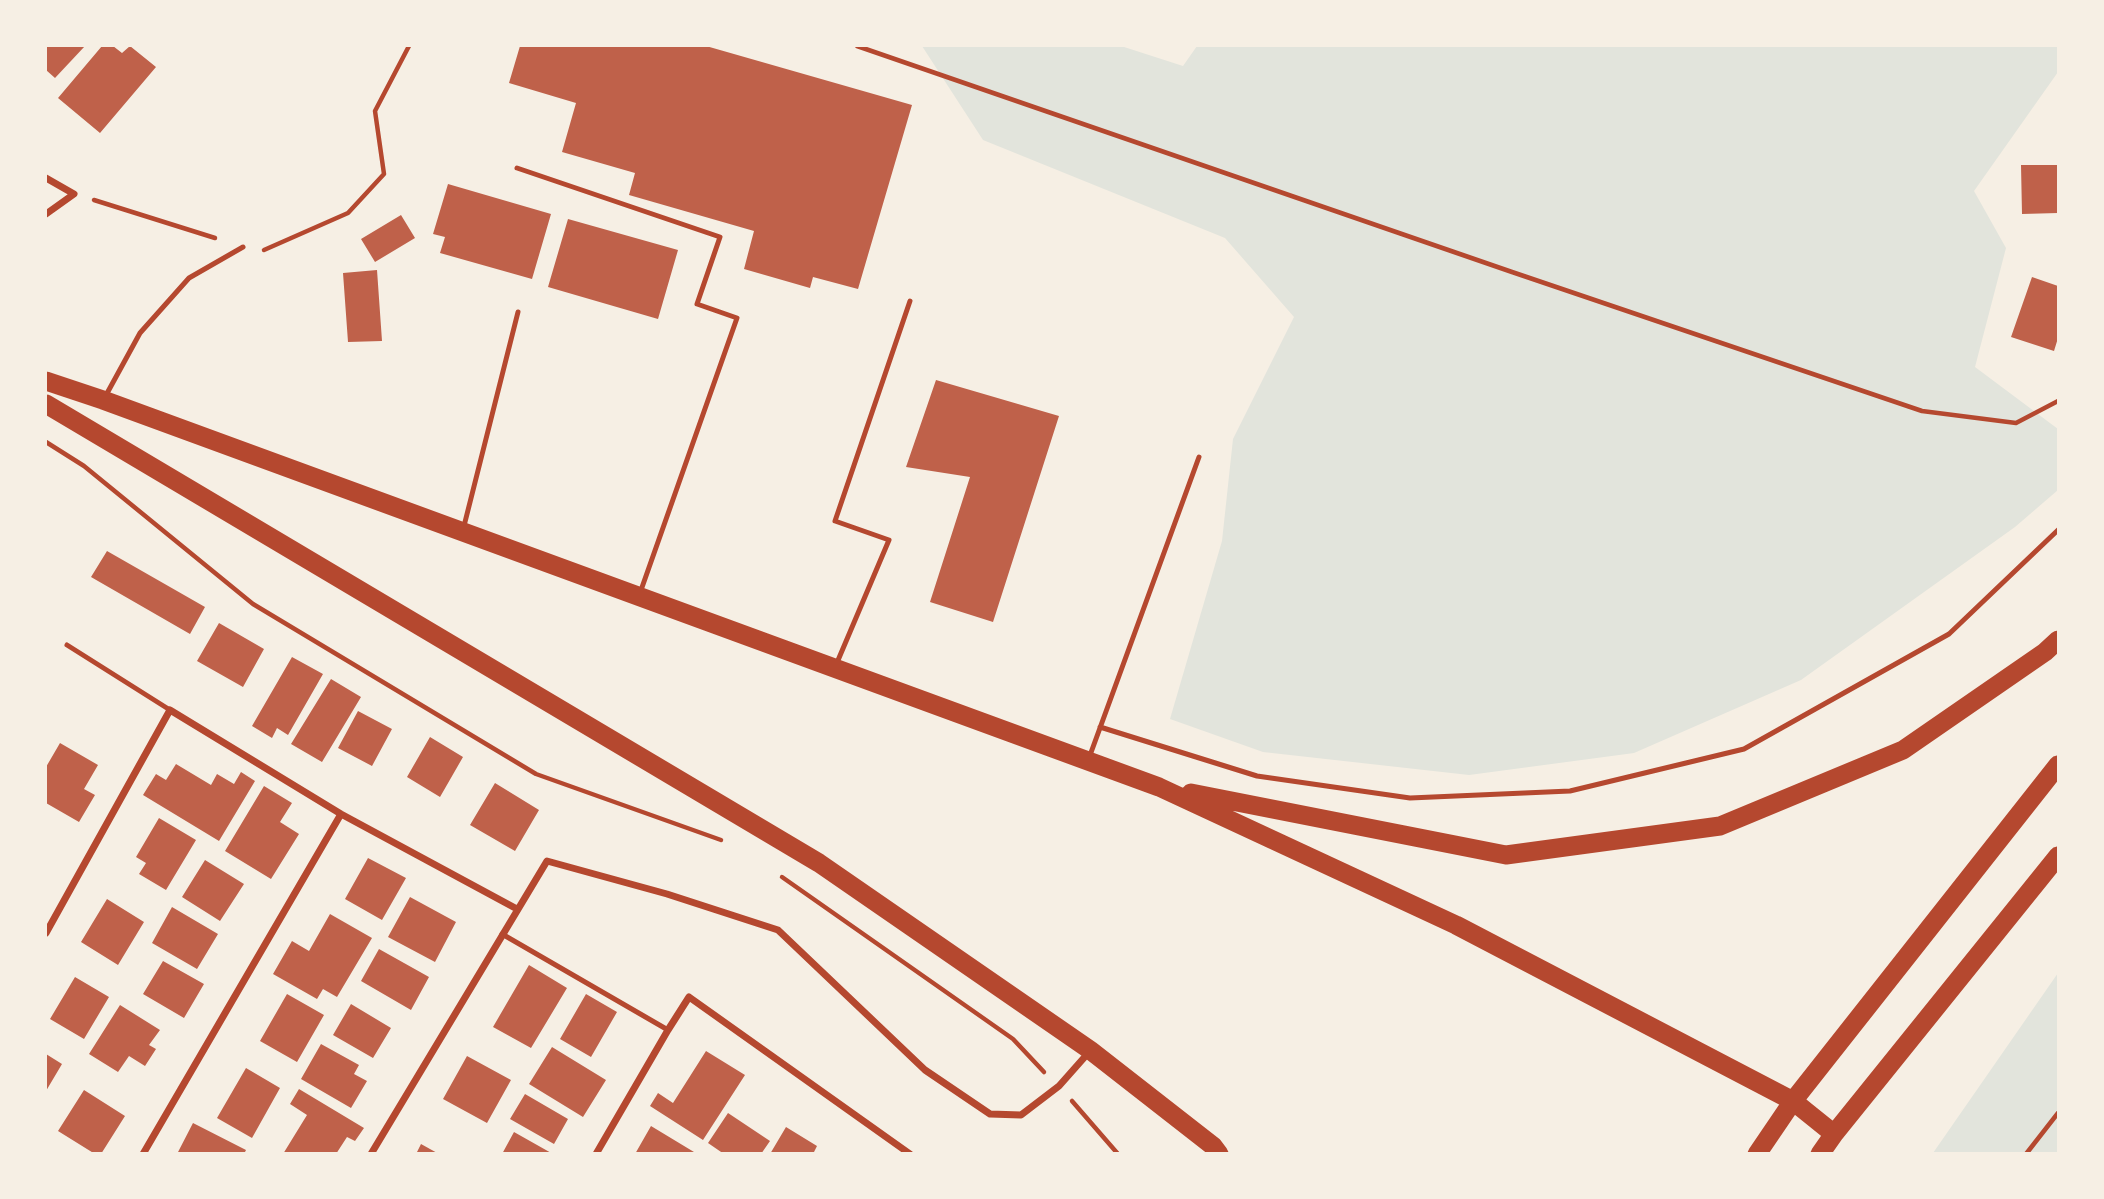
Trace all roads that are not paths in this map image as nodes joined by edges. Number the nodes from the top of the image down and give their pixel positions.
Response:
1 (517, 167) dead end
2 (46, 178) edge
3 (46, 214) edge
4 (243, 247) road end
5 (910, 301) dead end
6 (518, 312) dead end
7 (46, 381) edge
8 (103, 400) junction
9 (46, 404) edge
10 (1199, 457) dead end
11 (2059, 530) edge
12 (462, 532) junction
13 (639, 596) junction
14 (2059, 640) edge
15 (67, 645) dead end
16 (835, 668) junction
17 (170, 710) junction
18 (1100, 727) junction
19 (1088, 761) junction
20 (2059, 765) edge
21 (1159, 787) junction
22 (341, 814) junction
23 (2059, 856) edge
24 (517, 909) junction
25 (46, 933) edge
26 (502, 934) junction
27 (668, 1030) junction
28 (1090, 1050) junction
29 (1793, 1101) junction
30 (1834, 1134) junction
31 (143, 1153) edge
32 (371, 1153) edge
33 (596, 1153) edge
34 (910, 1153) edge
35 (1219, 1153) edge
36 (1757, 1153) edge
37 (1820, 1153) edge

1 - 13 lane
2 - 3 street
4 - 8 lane
5 - 16 lane
6 - 12 lane
7 - 8 highway
8 - 12 highway
9 - 28 highway
10 - 18 lane
11 - 18 lane
12 - 13 highway
13 - 16 highway
14 - 21 highway
15 - 17 lane
16 - 19 highway
17 - 22 street
17 - 25 street
18 - 19 lane
19 - 21 highway
20 - 29 highway
21 - 29 highway
22 - 24 street
22 - 31 street
23 - 30 highway
24 - 26 street
24 - 28 street
26 - 27 lane
26 - 32 street
27 - 33 street
27 - 34 street
28 - 35 highway
29 - 30 highway
29 - 36 highway
30 - 37 highway

